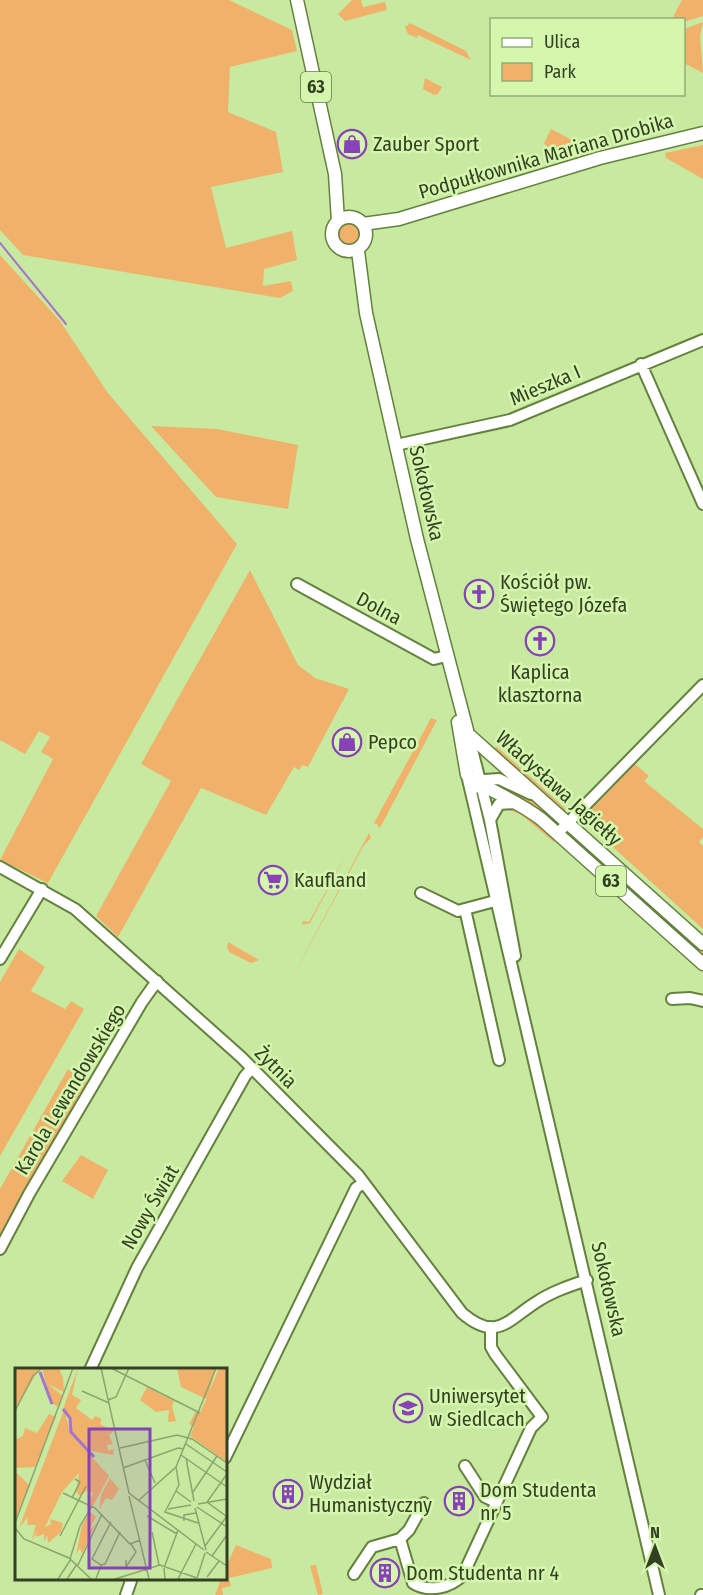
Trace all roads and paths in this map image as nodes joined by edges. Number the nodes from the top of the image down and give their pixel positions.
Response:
1 (297, 0) edge
2 (703, 133) edge
3 (335, 174) junction
4 (352, 217) junction
5 (338, 221) junction
6 (365, 230) junction
7 (352, 251) junction
8 (703, 340) edge
9 (641, 364) junction
10 (396, 445) junction
11 (703, 504) edge
12 (297, 584) dead end
13 (446, 656) junction
14 (703, 685) edge
15 (457, 700) junction
16 (468, 734) junction
17 (467, 775) junction
18 (480, 784) junction
19 (472, 797) junction
20 (544, 801) junction
21 (517, 803) junction
22 (490, 820) junction
23 (568, 823) junction
24 (558, 833) junction
25 (0, 867) edge
26 (42, 889) junction
27 (421, 893) dead end
28 (495, 901) junction
29 (465, 909) junction
30 (703, 944) edge
31 (0, 959) edge
32 (703, 964) edge
33 (157, 981) junction
34 (520, 992) junction
35 (672, 999) dead end
36 (703, 1001) edge
37 (499, 1060) dead end
38 (252, 1068) junction
39 (364, 1183) junction
40 (0, 1249) edge
41 (587, 1280) junction
42 (491, 1327) junction
43 (91, 1368) edge
44 (226, 1456) edge
45 (465, 1466) dead end
46 (496, 1502) junction
47 (424, 1503) dead end
48 (400, 1539) junction
49 (354, 1574) dead end
50 (131, 1580) edge
51 (126, 1595) edge
52 (659, 1595) edge

1 - 3 main road, 63
2 - 6 main road, Podpułkownika Mariana Drobika
3 - 4 main road, 63
3 - 5 main road, 63
4 - 5 main road
4 - 6 main road
5 - 7 main road, 63
6 - 7 main road
7 - 10 main road, Sokołowska
8 - 9 street, Mieszka I
9 - 10 street, Mieszka I
9 - 11 street
10 - 13 main road, Sokołowska
12 - 13 street, Dolna
13 - 15 main road, Sokołowska
14 - 23 street
15 - 16 main road, Sokołowska
15 - 17 main road, Sokołowska
16 - 18 street, Sokołowska
16 - 20 main road, Władysława Jagiełły / 63
17 - 18 main road, Władysława Jagiełły / 63
17 - 19 street, Sokołowska
18 - 19 street
18 - 20 street
18 - 21 main road, Władysława Jagiełły / 63
18 - 22 street, Sokołowska
19 - 28 street, Sokołowska
20 - 23 main road, Władysława Jagiełły / 63
21 - 22 street, Władysława Jagiełły
21 - 24 main road, Władysława Jagiełły / 63
22 - 34 street, Sokołowska
23 - 24 street
23 - 30 main road, Władysława Jagiełły / 63
24 - 32 main road, Władysława Jagiełły / 63
25 - 26 street, Żytnia
26 - 31 street
26 - 33 street, Żytnia
27 - 29 street
28 - 29 street
28 - 34 street, Sokołowska
29 - 37 street
33 - 38 street, Żytnia
33 - 40 street, Karola Lewandowskiego
34 - 41 street, Sokołowska
35 - 36 street
38 - 39 street, Żytnia
38 - 43 street, Nowy Świat
39 - 42 street, Żytnia
39 - 44 street
41 - 42 street
41 - 52 street, Sokołowska
42 - 46 street
45 - 46 street
46 - 48 street
47 - 48 street
48 - 49 street
50 - 51 street

